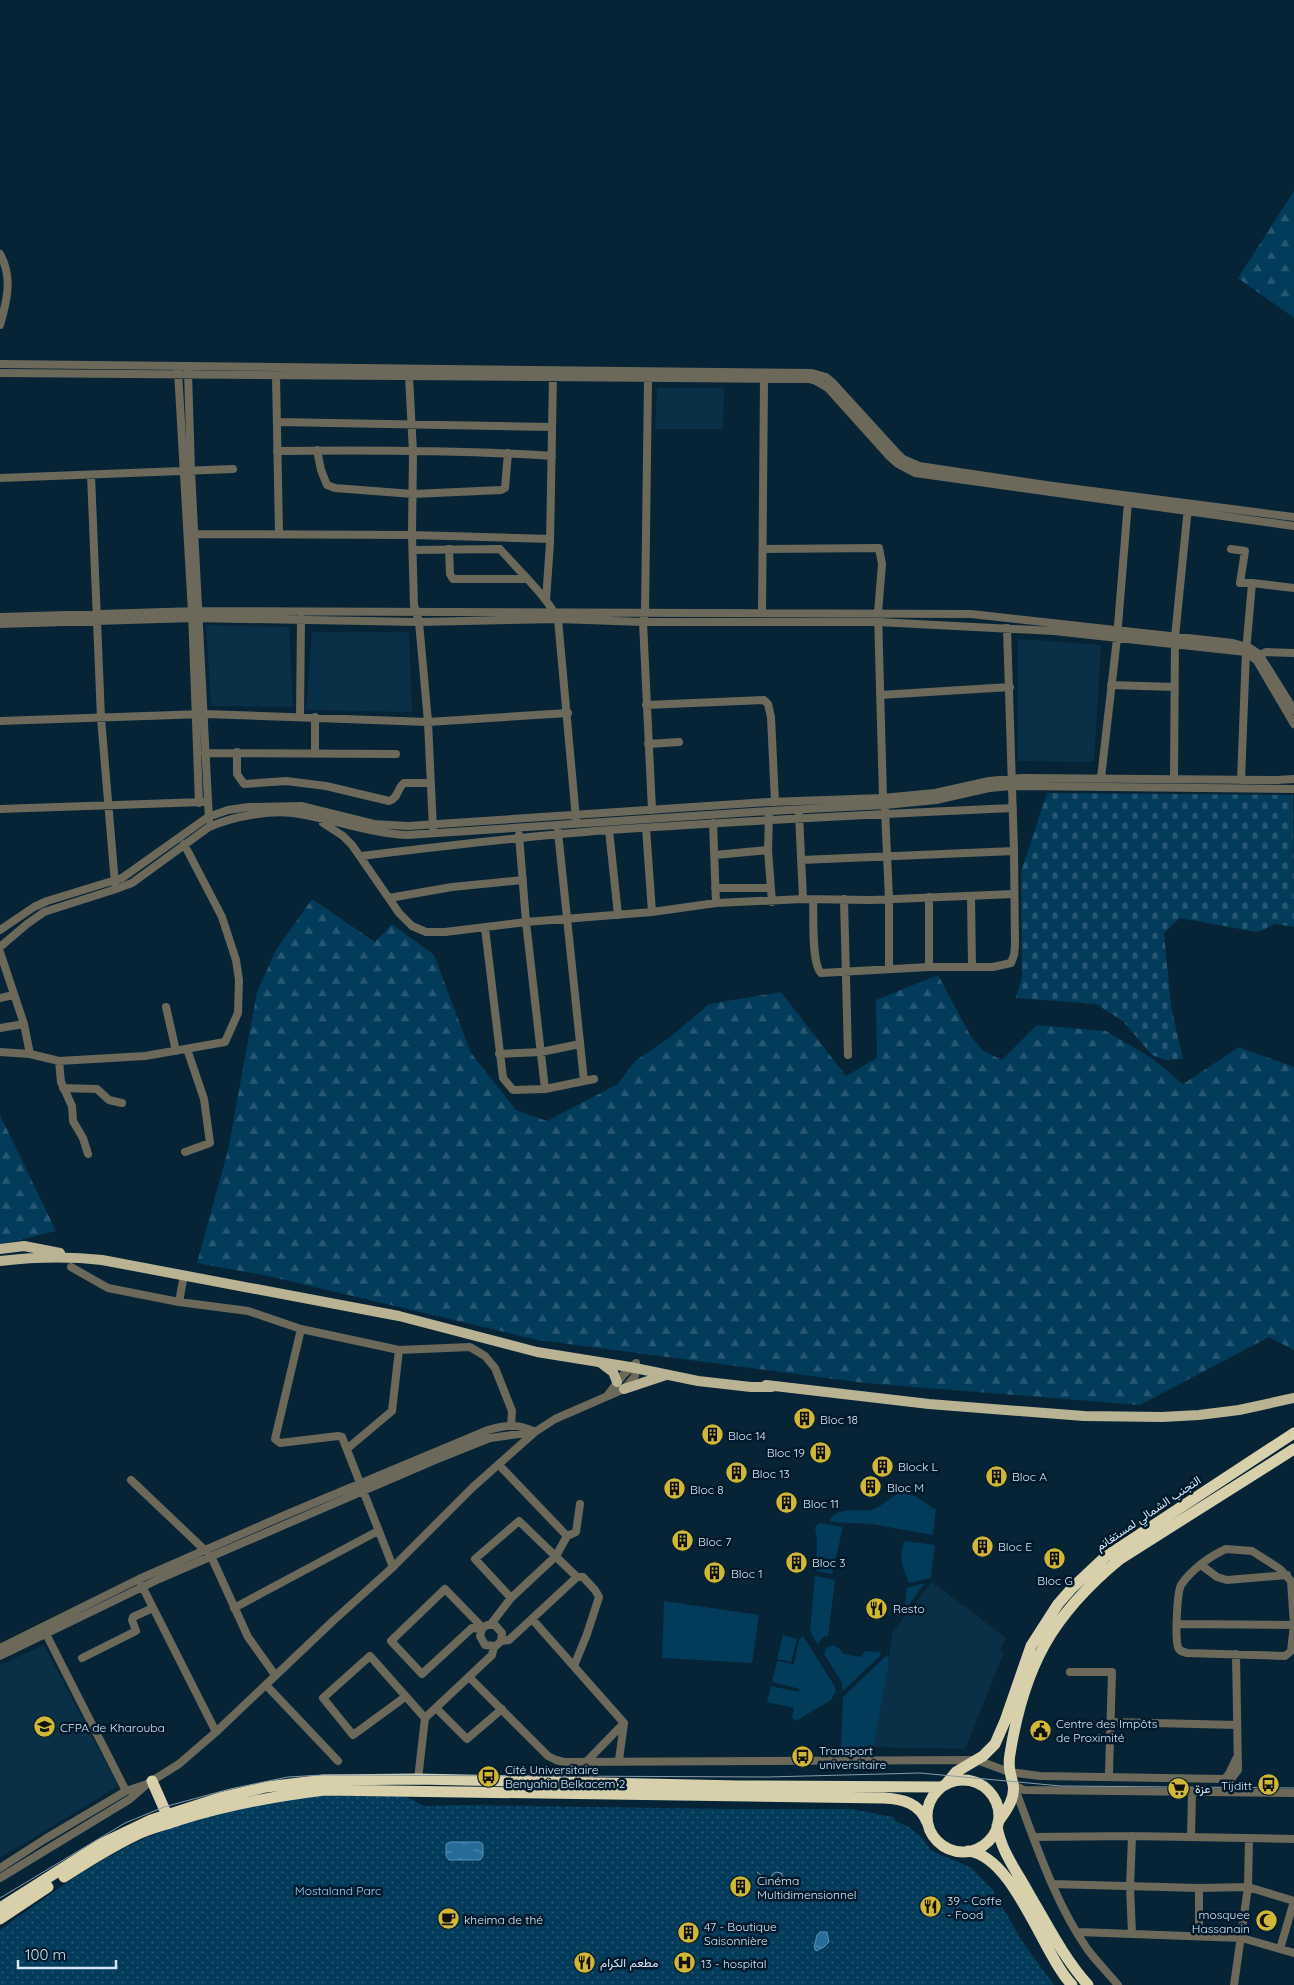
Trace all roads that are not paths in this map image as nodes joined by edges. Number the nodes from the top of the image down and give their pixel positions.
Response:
1 (0, 254) edge
2 (0, 325) edge
3 (0, 364) edge
4 (553, 370) junction
5 (178, 371) junction
6 (188, 371) junction
7 (0, 373) edge
8 (280, 373) junction
9 (410, 378) junction
10 (553, 378) junction
11 (648, 379) junction
12 (764, 380) junction
13 (277, 422) junction
14 (412, 425) junction
15 (552, 427) junction
16 (277, 450) junction
17 (317, 450) junction
18 (413, 452) junction
19 (508, 453) junction
20 (552, 456) junction
21 (233, 469) dead end
22 (188, 471) junction
23 (91, 475) junction
24 (0, 478) edge
25 (413, 494) junction
26 (1128, 502) junction
27 (1188, 506) junction
28 (1294, 517) edge
29 (1294, 526) edge
30 (279, 533) junction
31 (194, 534) junction
32 (412, 535) junction
33 (550, 539) junction
34 (449, 549) junction
35 (763, 549) junction
36 (1230, 549) dead end
37 (413, 550) junction
38 (526, 579) junction
39 (1252, 582) junction
40 (1294, 588) edge
41 (546, 600) junction
42 (416, 612) junction
43 (645, 613) junction
44 (762, 613) junction
45 (878, 613) junction
46 (195, 615) junction
47 (556, 616) junction
48 (0, 617) edge
49 (96, 618) junction
50 (301, 619) junction
51 (419, 622) junction
52 (643, 622) junction
53 (878, 622) junction
54 (0, 624) edge
55 (1007, 628) junction
56 (1117, 634) junction
57 (1175, 641) junction
58 (1246, 649) junction
59 (1294, 653) edge
60 (1257, 656) junction
61 (1111, 685) junction
62 (1010, 687) junction
63 (1174, 687) junction
64 (880, 695) junction
65 (646, 705) junction
66 (1294, 710) edge
67 (568, 713) junction
68 (194, 714) junction
69 (204, 714) junction
70 (300, 716) junction
71 (316, 717) junction
72 (101, 718) junction
73 (0, 721) edge
74 (428, 722) junction
75 (1294, 724) edge
76 (678, 742) dead end
77 (648, 744) junction
78 (237, 752) junction
79 (205, 753) junction
80 (315, 753) junction
81 (396, 754) dead end
82 (1101, 778) junction
83 (1174, 779) junction
84 (1294, 779) edge
85 (1242, 780) junction
86 (1012, 782) junction
87 (432, 783) junction
88 (1294, 789) edge
89 (884, 801) junction
90 (199, 802) junction
91 (208, 802) junction
92 (771, 805) junction
93 (107, 806) junction
94 (1013, 808) junction
95 (0, 809) edge
96 (652, 810) junction
97 (799, 814) junction
98 (886, 814) junction
99 (308, 816) junction
100 (208, 817) junction
101 (576, 819) junction
102 (769, 820) junction
103 (713, 823) junction
104 (433, 824) junction
105 (557, 825) junction
106 (209, 827) junction
107 (518, 828) junction
108 (646, 828) junction
109 (609, 830) junction
110 (433, 834) junction
111 (558, 835) junction
112 (519, 838) junction
113 (184, 844) junction
114 (768, 850) junction
115 (1014, 851) junction
116 (715, 855) junction
117 (361, 856) junction
118 (887, 856) junction
119 (801, 860) junction
120 (523, 880) junction
121 (115, 881) junction
122 (715, 888) junction
123 (770, 888) junction
124 (116, 889) junction
125 (1014, 894) junction
126 (971, 896) junction
127 (929, 897) junction
128 (389, 898) junction
129 (804, 899) junction
130 (844, 899) junction
131 (889, 899) junction
132 (813, 900) junction
133 (772, 902) junction
134 (716, 903) junction
135 (652, 912) junction
136 (618, 915) junction
137 (567, 919) junction
138 (526, 922) junction
139 (485, 928) junction
140 (0, 930) edge
141 (0, 947) edge
142 (0, 952) edge
143 (930, 967) junction
144 (972, 967) junction
145 (889, 969) junction
146 (847, 971) junction
147 (13, 995) junction
148 (0, 998) edge
149 (166, 1007) dead end
150 (24, 1024) junction
151 (0, 1028) edge
152 (580, 1044) junction
153 (188, 1049) junction
154 (176, 1051) junction
155 (0, 1052) edge
156 (541, 1052) junction
157 (30, 1054) junction
158 (499, 1054) junction
159 (848, 1055) dead end
160 (59, 1061) junction
161 (594, 1079) dead end
162 (584, 1081) junction
163 (63, 1088) junction
164 (545, 1089) junction
165 (122, 1104) dead end
166 (185, 1152) dead end
167 (88, 1154) dead end
168 (0, 1249) edge
169 (75, 1257) junction
170 (0, 1261) edge
171 (71, 1267) dead end
172 (184, 1275) junction
173 (179, 1302) junction
174 (301, 1329) junction
175 (516, 1347) junction
176 (399, 1350) junction
177 (600, 1362) junction
178 (634, 1366) junction
179 (666, 1375) junction
180 (620, 1386) junction
181 (772, 1387) junction
182 (1294, 1398) edge
183 (1280, 1400) junction
184 (1294, 1403) edge
185 (511, 1426) junction
186 (535, 1432) junction
187 (1294, 1433) edge
188 (348, 1448) junction
189 (1294, 1449) edge
190 (499, 1465) junction
191 (131, 1480) dead end
192 (361, 1487) junction
193 (580, 1504) dead end
194 (378, 1531) junction
195 (567, 1536) junction
196 (204, 1550) junction
197 (211, 1556) junction
198 (556, 1556) junction
199 (1201, 1565) junction
200 (393, 1567) junction
201 (1287, 1575) junction
202 (577, 1577) junction
203 (140, 1583) junction
204 (511, 1598) junction
205 (153, 1608) junction
206 (234, 1608) junction
207 (532, 1619) junction
208 (1177, 1624) junction
209 (1294, 1625) edge
210 (485, 1627) junction
211 (44, 1630) junction
212 (501, 1641) junction
213 (494, 1647) junction
214 (0, 1648) edge
215 (1236, 1654) junction
216 (0, 1656) edge
217 (82, 1658) dead end
218 (574, 1666) junction
219 (1070, 1672) dead end
220 (275, 1675) junction
221 (469, 1677) junction
222 (266, 1685) junction
223 (405, 1697) junction
224 (436, 1708) junction
225 (502, 1708) junction
226 (425, 1718) junction
227 (1112, 1722) junction
228 (624, 1724) junction
229 (1237, 1725) junction
230 (216, 1732) junction
231 (619, 1760) junction
232 (950, 1760) junction
233 (977, 1760) junction
234 (338, 1761) dead end
235 (587, 1761) junction
236 (957, 1771) junction
237 (1009, 1772) junction
238 (1109, 1773) dead end
239 (418, 1779) junction
240 (1226, 1781) junction
241 (149, 1783) junction
242 (943, 1785) junction
243 (1013, 1785) junction
244 (126, 1791) junction
245 (1192, 1792) junction
246 (1228, 1792) junction
247 (1294, 1793) edge
248 (1015, 1805) junction
249 (167, 1815) junction
250 (927, 1822) junction
251 (998, 1824) junction
252 (1132, 1836) junction
253 (1034, 1837) junction
254 (1191, 1837) junction
255 (1249, 1838) junction
256 (1294, 1839) edge
257 (966, 1851) junction
258 (0, 1868) edge
259 (0, 1878) edge
260 (1052, 1884) junction
261 (1130, 1887) junction
262 (1248, 1887) junction
263 (1199, 1888) junction
264 (1294, 1901) edge
265 (0, 1908) edge
266 (0, 1919) edge
267 (1078, 1932) junction
268 (1132, 1934) junction
269 (1199, 1936) junction
270 (1242, 1938) junction
271 (1280, 1949) junction
272 (1294, 1953) edge
273 (1072, 1985) edge
274 (1088, 1985) edge
275 (1118, 1985) edge
276 (1234, 1985) edge

1 - 2 street
3 - 5 street
4 - 8 street
4 - 10 street
4 - 27 street
5 - 6 street
5 - 7 street
5 - 22 street
6 - 8 street
6 - 22 street
8 - 9 street
8 - 13 street
9 - 10 street
9 - 14 street
10 - 11 street
10 - 15 street
11 - 12 street
11 - 43 street
12 - 26 street
12 - 35 street
13 - 14 street
13 - 16 street
14 - 15 street
14 - 18 street
15 - 20 street
16 - 17 street
16 - 30 street
17 - 18 street
17 - 25 street
18 - 19 street
18 - 25 street
19 - 20 street
19 - 25 street
20 - 33 street
21 - 22 street
22 - 23 street
22 - 31 street
22 - 46 street
23 - 24 street
23 - 49 street
25 - 32 street
26 - 27 street
26 - 56 street
27 - 28 street
27 - 29 street
27 - 57 street
30 - 31 street
30 - 32 street
31 - 46 street
32 - 33 street
32 - 37 street
33 - 41 street
34 - 37 street
34 - 38 street
34 - 38 street
35 - 44 street
35 - 45 street
36 - 39 street
37 - 42 street
38 - 41 street
39 - 40 street
39 - 58 street
41 - 47 street
42 - 46 street
42 - 47 street
42 - 51 street
43 - 44 street
43 - 47 street
43 - 52 street
44 - 45 street
45 - 53 street
45 - 56 street
46 - 49 street
46 - 50 street
46 - 68 street
46 - 69 street
47 - 51 street
47 - 52 street
47 - 67 street
48 - 49 street
49 - 54 street
49 - 72 street
50 - 51 street
50 - 70 street
51 - 74 street
52 - 53 street
52 - 65 street
53 - 55 street
53 - 64 street
55 - 56 street
55 - 62 street
56 - 57 street
56 - 61 street
57 - 58 street
57 - 63 street
58 - 60 street
58 - 85 street
59 - 60 street
60 - 66 street
60 - 75 street
61 - 63 street
61 - 82 street
62 - 64 street
62 - 86 street
63 - 83 street
64 - 89 street
65 - 77 street
65 - 92 street
67 - 74 street
67 - 101 street
68 - 69 street
68 - 72 street
68 - 90 street
69 - 70 street
69 - 79 street
70 - 71 street
71 - 74 street
71 - 80 street
72 - 73 street
72 - 93 street
74 - 87 street
76 - 77 street
77 - 96 street
78 - 79 street
78 - 80 street
78 - 87 street
79 - 91 street
80 - 81 street
82 - 83 street
82 - 86 street
83 - 85 street
84 - 85 street
86 - 88 street
86 - 89 street
86 - 94 street
87 - 104 street
89 - 92 street
89 - 97 street
89 - 98 street
90 - 91 street
90 - 93 street
91 - 100 street
92 - 96 street
92 - 97 street
92 - 101 street
92 - 102 street
93 - 95 street
93 - 121 street
94 - 98 street
94 - 115 street
96 - 101 street
97 - 98 street
97 - 102 street
97 - 119 street
98 - 118 street
99 - 106 street
99 - 110 street
99 - 117 street
100 - 104 street
100 - 106 street
100 - 121 street
101 - 104 street
101 - 105 street
102 - 103 street
102 - 114 street
103 - 108 street
103 - 116 street
104 - 110 street
105 - 107 street
105 - 111 street
106 - 113 street
107 - 110 street
107 - 112 street
108 - 109 street
108 - 135 street
109 - 111 street
109 - 136 street
111 - 112 street
111 - 137 street
112 - 117 street
112 - 120 street
113 - 124 street
113 - 153 street
114 - 116 street
114 - 123 street
115 - 118 street
115 - 125 street
116 - 122 street
117 - 128 street
118 - 119 street
118 - 131 street
119 - 129 street
120 - 128 street
120 - 138 street
121 - 124 street
121 - 140 street
122 - 123 street
122 - 134 street
123 - 133 street
124 - 141 street
125 - 126 street
125 - 144 street
126 - 127 street
126 - 144 street
127 - 131 street
127 - 143 street
128 - 139 street
129 - 132 street
129 - 133 street
130 - 131 street
130 - 132 street
130 - 146 street
131 - 145 street
132 - 146 street
133 - 134 street
134 - 135 street
135 - 136 street
136 - 137 street
137 - 138 street
137 - 152 street
138 - 139 street
138 - 156 street
139 - 158 street
142 - 147 street
143 - 144 street
143 - 145 street
145 - 146 street
146 - 159 street
147 - 148 street
147 - 150 street
149 - 154 street
150 - 151 street
150 - 157 street
152 - 156 street
152 - 162 street
153 - 154 street
153 - 166 street
154 - 160 street
155 - 157 street
156 - 158 street
156 - 164 street
157 - 160 street
158 - 164 street
160 - 163 street
161 - 162 street
162 - 164 street
163 - 165 street
163 - 167 street
168 - 169 main road
169 - 170 main road
169 - 172 main road
171 - 173 street
172 - 173 street
172 - 175 main road
173 - 174 street
174 - 176 street
174 - 188 street
175 - 177 main road
175 - 178 main road
176 - 185 street
176 - 188 street
177 - 178 main road
177 - 180 main road
178 - 179 main road
178 - 180 street
178 - 181 main road
179 - 180 main road
179 - 181 main road
180 - 186 street
181 - 183 main road
182 - 183 main road
183 - 184 main road
185 - 186 street
185 - 192 street
186 - 190 street
186 - 192 street
187 - 233 highway, التجنب الشمالي لمستغانم
188 - 192 street
189 - 237 highway, التجنب الشمالي لمستغانم
190 - 195 street
190 - 200 street
191 - 196 street
192 - 194 street
192 - 196 street
192 - 197 street
193 - 195 street
194 - 200 street
194 - 206 street
195 - 198 street
196 - 197 street
196 - 203 street
197 - 203 street
197 - 206 street
198 - 202 street
198 - 204 street
198 - 204 street
199 - 201 street
199 - 201 street
199 - 208 street
200 - 220 street
201 - 209 street
202 - 207 street
202 - 218 street
203 - 205 street
203 - 211 street
204 - 210 street
205 - 217 street
205 - 230 street
206 - 220 street
207 - 212 street
207 - 218 street
208 - 209 street
208 - 215 street
209 - 215 street
210 - 210 street
210 - 212 street
210 - 213 street
211 - 214 street
211 - 216 street
211 - 244 street
212 - 213 street
213 - 221 street
215 - 229 street
218 - 228 street
219 - 227 street
220 - 222 street
221 - 224 street
221 - 225 street
222 - 230 street
222 - 234 street
223 - 223 street
223 - 226 street
224 - 225 street
224 - 226 street
225 - 235 street
226 - 239 street
227 - 229 street
227 - 238 street
228 - 231 street
228 - 235 street
229 - 240 street
230 - 241 street
231 - 232 street
231 - 235 street
232 - 233 street
232 - 236 street
233 - 236 highway, التجنب الشمالي لمستغانم
233 - 237 street
236 - 242 highway, التجنب الشمالي لمستغانم
237 - 240 street
237 - 243 highway, التجنب الشمالي لمستغانم
239 - 242 highway
239 - 249 highway
240 - 246 street
241 - 244 street
241 - 249 highway
241 - 259 street
242 - 250 highway
242 - 251 highway
243 - 245 street
243 - 248 highway, التجنب الشمالي لمستغانم
244 - 258 street
245 - 246 street
245 - 254 street
246 - 247 street
248 - 251 highway, التجنب الشمالي لمستغانم
248 - 253 street
249 - 265 highway
250 - 257 highway
250 - 266 highway
251 - 257 highway
251 - 274 highway
252 - 253 street
252 - 254 street
252 - 261 street
253 - 260 street
254 - 255 street
255 - 256 street
255 - 262 street
257 - 273 highway
260 - 261 street
260 - 267 street
261 - 263 street
261 - 268 street
262 - 263 street
262 - 264 street
262 - 270 street
263 - 269 street
264 - 271 street
267 - 268 street
267 - 275 street
268 - 269 street
269 - 270 street
270 - 271 street
270 - 276 street
271 - 272 street

